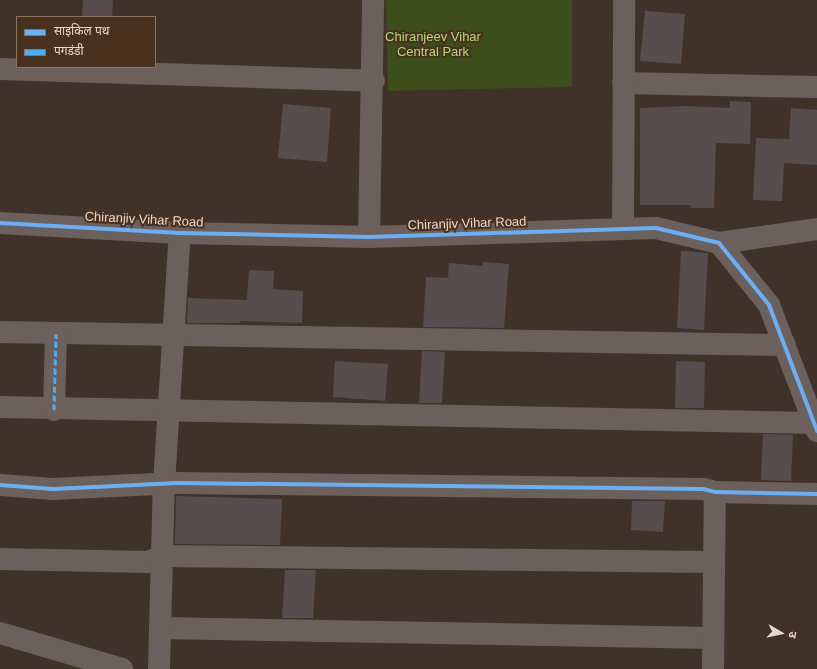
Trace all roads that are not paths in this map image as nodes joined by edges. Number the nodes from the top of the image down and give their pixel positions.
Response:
1 (373, 0) edge
2 (624, 0) edge
3 (0, 69) edge
4 (374, 81) junction
5 (623, 83) junction
6 (817, 87) edge
7 (0, 223) edge
8 (817, 229) edge
9 (623, 230) junction
10 (180, 232) junction
11 (369, 237) junction
12 (719, 243) junction
13 (0, 332) edge
14 (56, 334) junction
15 (172, 335) junction
16 (785, 345) junction
17 (0, 407) edge
18 (168, 409) junction
19 (54, 410) junction
20 (815, 427) edge
21 (164, 484) junction
22 (0, 485) edge
23 (715, 492) junction
24 (817, 494) edge
25 (163, 556) junction
26 (0, 559) edge
27 (714, 562) junction
28 (160, 628) junction
29 (0, 634) edge
30 (712, 638) junction
31 (122, 669) edge
32 (159, 669) edge
33 (713, 669) edge

1 - 4 street
2 - 5 street
3 - 4 street
4 - 11 street
5 - 6 street
5 - 9 street
7 - 10 street, Chiranjiv Vihar Road
8 - 12 street
9 - 11 street, Chiranjiv Vihar Road
9 - 12 street, Chiranjiv Vihar Road
10 - 11 street, Chiranjiv Vihar Road
10 - 15 street
12 - 16 street
13 - 14 street
14 - 15 street
14 - 19 street
15 - 16 street
15 - 18 street
16 - 20 street
17 - 19 street
18 - 19 street
18 - 20 street
18 - 21 street
21 - 22 street
21 - 23 street
21 - 25 street
23 - 24 street
23 - 27 street
25 - 26 street
25 - 27 street
25 - 28 street
27 - 30 street
28 - 30 street
28 - 32 street
29 - 31 street
30 - 33 street

